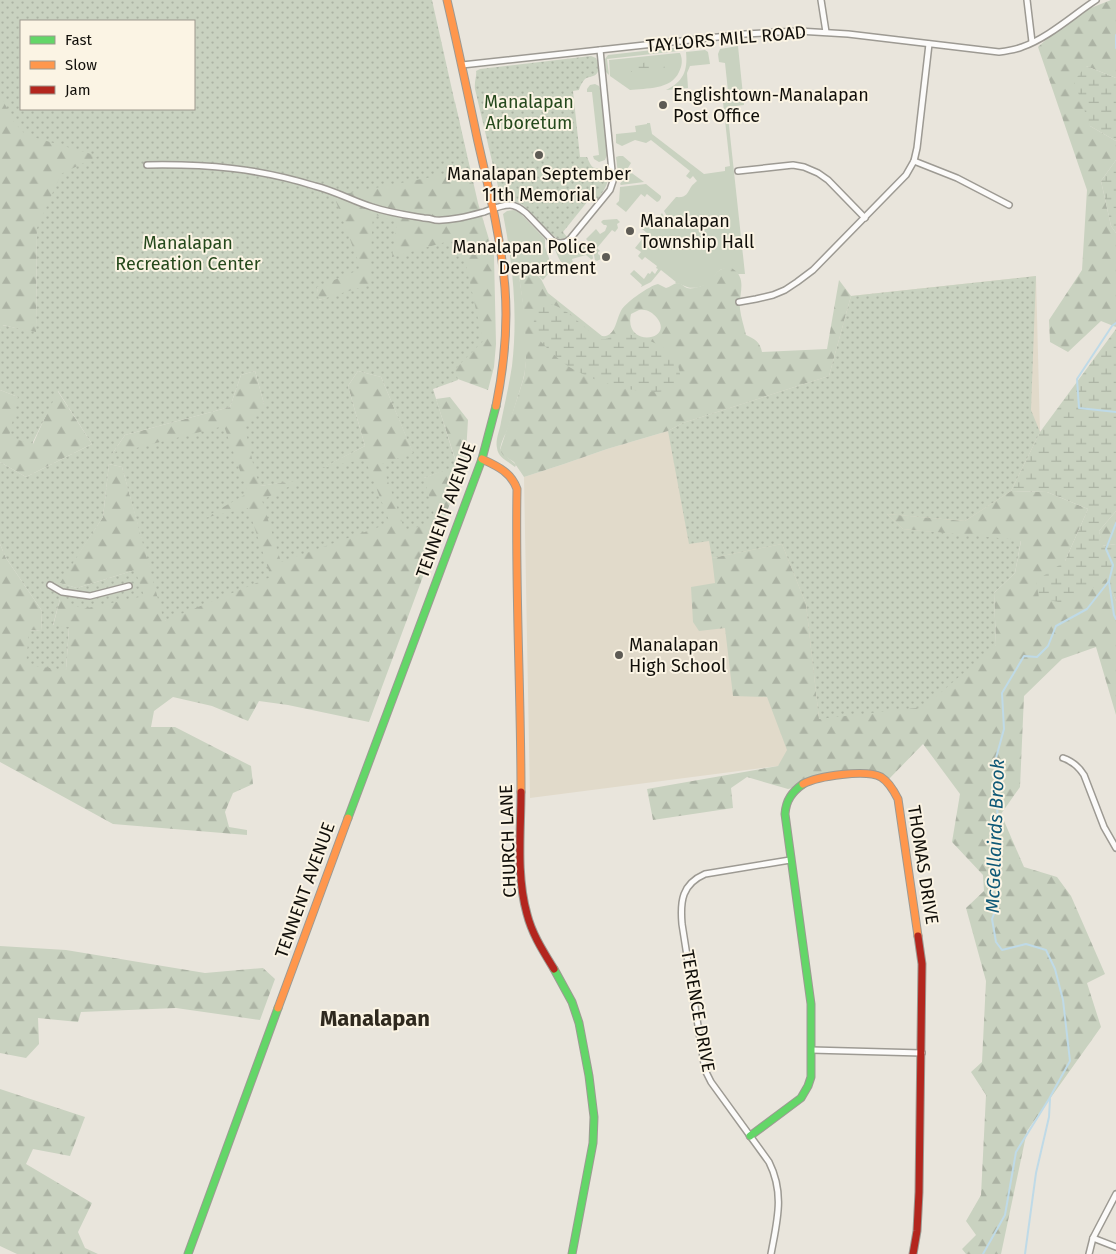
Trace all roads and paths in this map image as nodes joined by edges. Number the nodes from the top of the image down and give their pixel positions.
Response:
1 (447, 0) edge
2 (820, 0) edge
3 (1027, 0) edge
4 (1096, 0) edge
5 (826, 32) junction
6 (1032, 42) junction
7 (929, 44) junction
8 (600, 50) junction
9 (462, 65) junction
10 (914, 161) junction
11 (146, 165) dead end
12 (738, 170) dead end
13 (1010, 205) dead end
14 (493, 209) junction
15 (865, 218) junction
16 (739, 302) dead end
17 (482, 459) junction
18 (50, 586) dead end
19 (129, 586) dead end
20 (1063, 758) dead end
21 (1116, 848) edge
22 (790, 860) junction
23 (811, 1050) junction
24 (922, 1053) junction
25 (750, 1136) junction
26 (1116, 1194) edge
27 (1093, 1238) junction
28 (1116, 1247) edge
29 (188, 1254) edge
30 (572, 1254) edge
31 (771, 1254) edge
32 (913, 1254) edge
33 (1089, 1254) edge

1 - 9 street, TENNENT AVENUE
2 - 5 street
3 - 6 street
4 - 6 street, TAYLORS MILL ROAD
5 - 7 street, TAYLORS MILL ROAD
5 - 8 street, TAYLORS MILL ROAD
6 - 7 street, TAYLORS MILL ROAD
7 - 10 street
8 - 9 street, TAYLORS MILL ROAD
8 - 14 street
9 - 14 street, TENNENT AVENUE
10 - 13 street
10 - 15 street
11 - 14 street
12 - 15 street
14 - 17 street, TENNENT AVENUE
15 - 16 street
17 - 29 street, TENNENT AVENUE
17 - 30 street, CHURCH LANE
18 - 19 street
20 - 21 street
22 - 23 street, THOMAS DRIVE
22 - 24 street, THOMAS DRIVE
22 - 25 street, TERENCE DRIVE
23 - 24 street
23 - 25 street, THOMAS DRIVE
24 - 32 street, THOMAS DRIVE
25 - 31 street, TERENCE DRIVE
26 - 27 street
27 - 28 street
27 - 33 street

